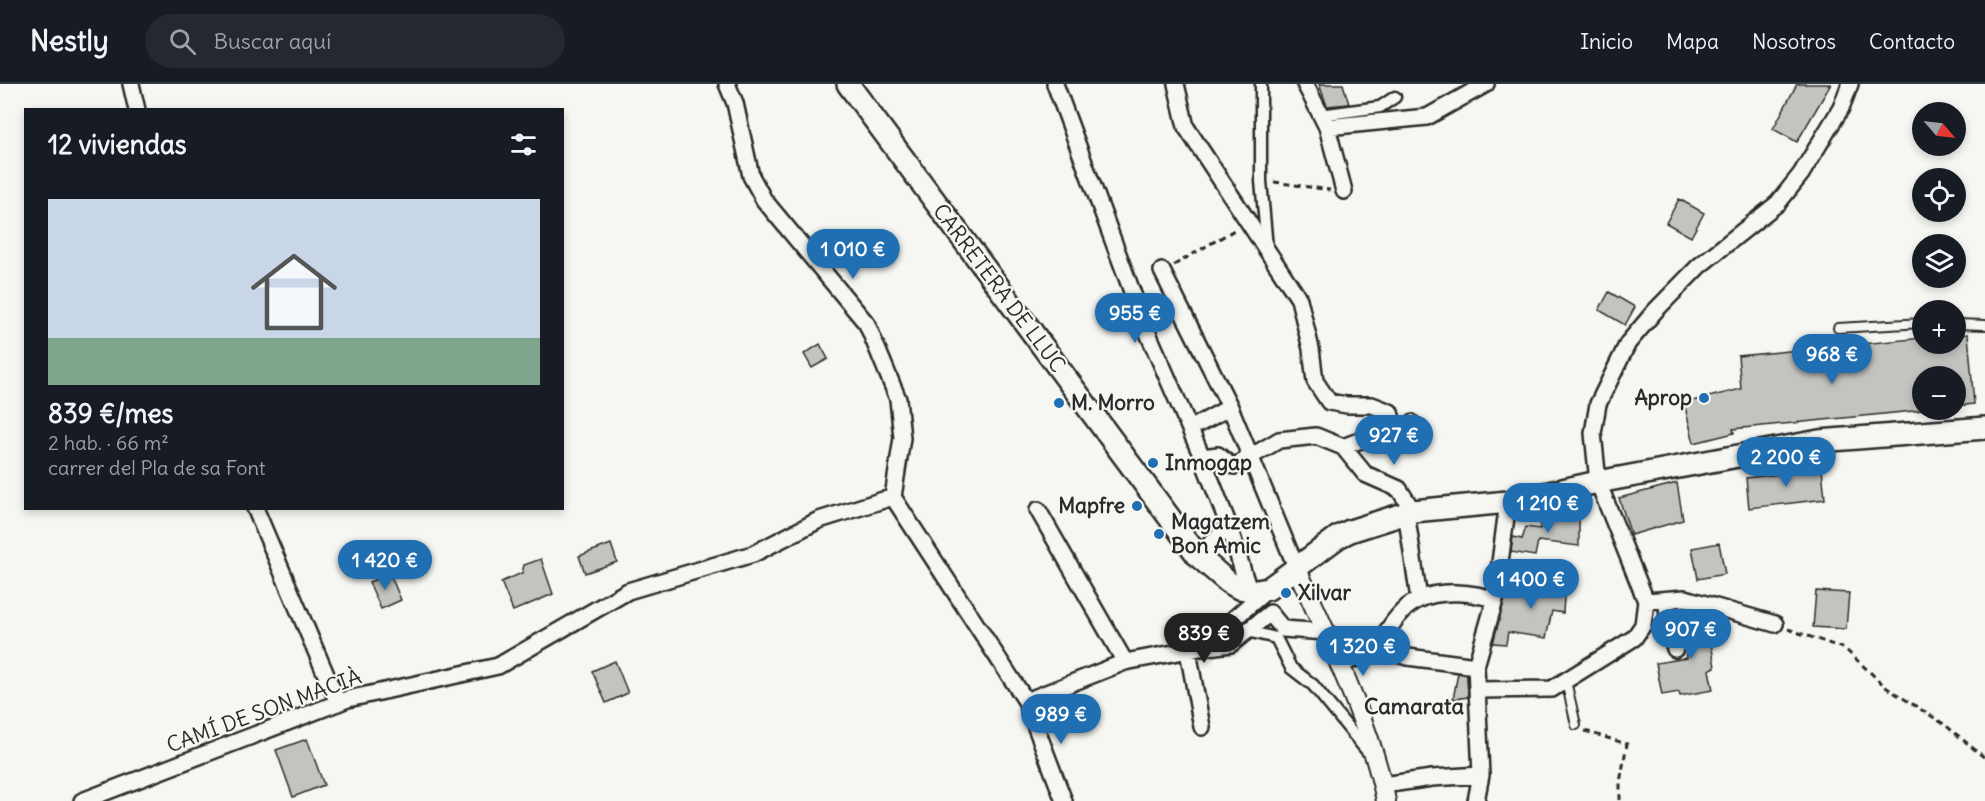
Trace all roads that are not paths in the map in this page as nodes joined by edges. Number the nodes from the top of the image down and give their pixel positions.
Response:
1 (131, 84) edge
2 (727, 84) edge
3 (848, 84) edge
4 (1055, 84) edge
5 (1176, 84) edge
6 (1261, 84) edge
7 (1486, 84) edge
8 (1850, 84) edge
9 (1303, 85) edge
10 (1395, 97) dead end
11 (137, 108) edge
12 (1324, 121) junction
13 (1344, 192) road end
14 (1267, 252) junction
15 (1162, 272) road end
16 (1912, 324) edge
17 (1966, 324) edge
18 (1985, 325) edge
19 (1838, 328) dead end
20 (1230, 407) junction
21 (1198, 424) dead end
22 (1394, 427) junction
23 (1985, 428) edge
24 (1426, 435) dead end
25 (1343, 447) junction
26 (1250, 456) junction
27 (1202, 457) junction
28 (1598, 482) junction
29 (893, 497) junction
30 (1508, 502) junction
31 (256, 510) edge
32 (1038, 510) dead end
33 (1410, 512) junction
34 (1229, 526) junction
35 (1198, 556) junction
36 (1296, 567) junction
37 (1259, 590) junction
38 (1419, 599) junction
39 (1496, 600) junction
40 (1667, 600) junction
41 (1646, 601) junction
42 (1775, 624) road end
43 (1247, 631) junction
44 (1326, 632) junction
45 (1376, 648) junction
46 (1676, 649) dead end
47 (1194, 650) junction
48 (1125, 662) junction
49 (1339, 666) junction
50 (1476, 666) junction
51 (1566, 681) junction
52 (1478, 690) junction
53 (1026, 701) junction
54 (338, 703) junction
55 (1576, 725) road end
56 (1202, 727) dead end
57 (1375, 762) junction
58 (1481, 775) junction
59 (1384, 793) edge
60 (82, 801) edge
61 (1064, 801) edge
62 (1476, 801) edge

1 - 11 street
2 - 29 street
3 - 35 main road, CARRETERA DE LLUC
4 - 27 street
5 - 14 street
6 - 14 street
7 - 12 street
8 - 28 street
9 - 12 street
10 - 12 street
12 - 13 street
14 - 22 street
15 - 20 street
16 - 19 lane
17 - 18 lane
20 - 21 street
20 - 26 street
22 - 24 lane
22 - 25 street
23 - 28 main road
25 - 26 street
25 - 33 street
26 - 27 street
26 - 36 street
27 - 34 street
28 - 30 main road
28 - 41 street
29 - 53 street
29 - 54 street, CAMÍ DE SON MACIÀ
30 - 33 main road
30 - 39 street
31 - 54 street
32 - 48 street
33 - 36 main road
33 - 38 street
34 - 35 street
34 - 37 street
35 - 37 main road, CARRETERA DE LLUC
36 - 37 main road
36 - 44 street
37 - 47 street
38 - 39 street
38 - 45 street
39 - 50 street
40 - 41 street
40 - 42 street
40 - 46 street
41 - 51 street
43 - 44 street
43 - 47 street
43 - 57 street
44 - 49 street
45 - 49 street
45 - 50 street
47 - 48 street
47 - 56 street
48 - 53 street
49 - 57 street
50 - 52 street
51 - 52 street
51 - 55 lane
52 - 58 street
53 - 61 street
54 - 60 street, CAMÍ DE SON MACIÀ
57 - 59 street
58 - 59 street
58 - 62 street

